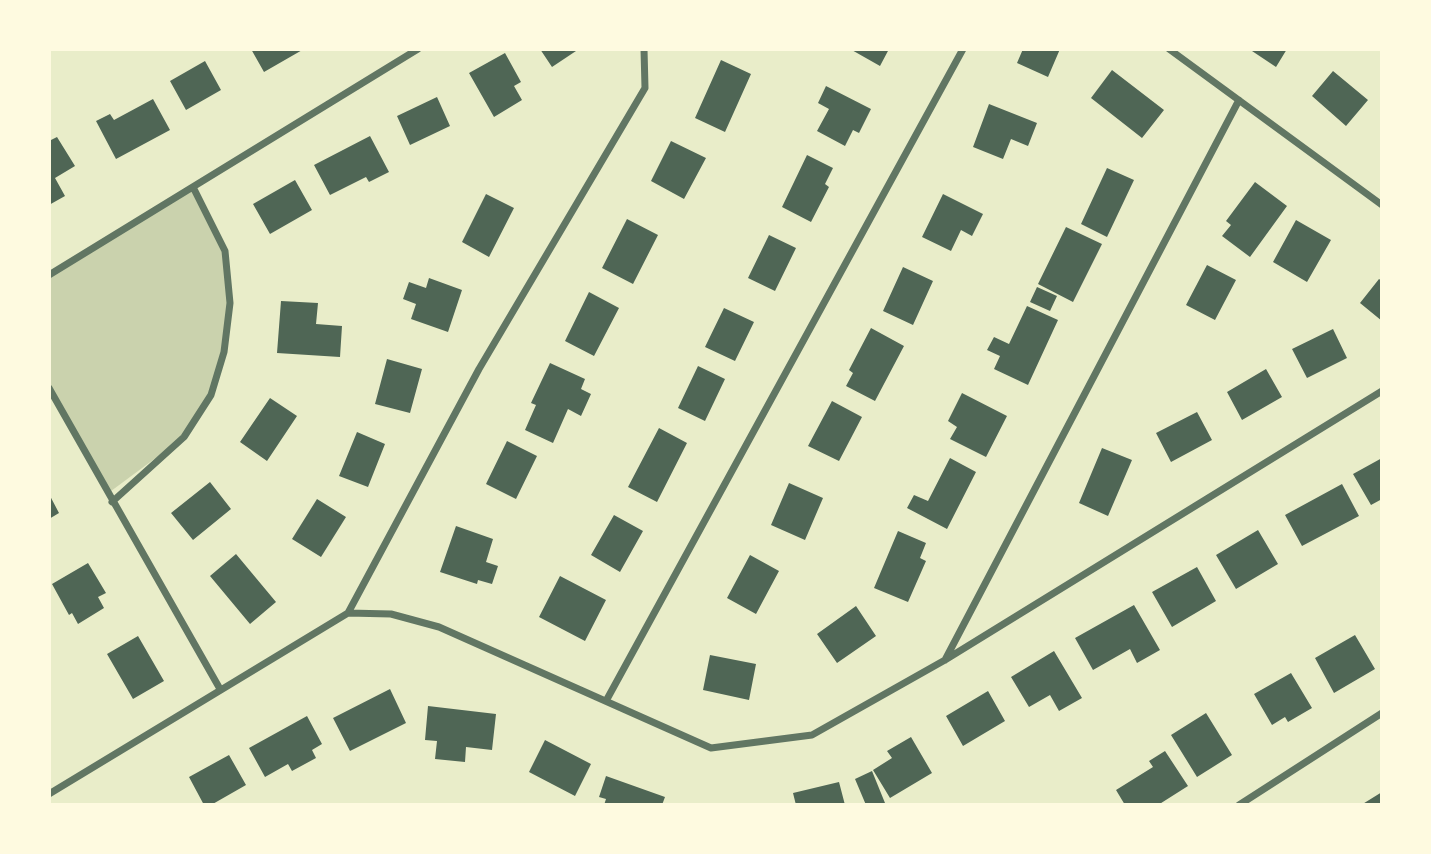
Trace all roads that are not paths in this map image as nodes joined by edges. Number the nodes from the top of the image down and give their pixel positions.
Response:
1 (418, 49) edge
2 (644, 49) edge
3 (963, 49) edge
4 (1169, 49) edge
5 (1239, 100) junction
6 (193, 187) junction
7 (1382, 205) edge
8 (49, 275) edge
9 (49, 388) edge
10 (1382, 391) edge
11 (111, 502) junction
12 (348, 613) junction
13 (945, 660) junction
14 (220, 689) junction
15 (606, 701) junction
16 (1382, 713) edge
17 (49, 794) edge
18 (1240, 805) edge

1 - 6 street
2 - 12 street
3 - 15 street
4 - 5 street
5 - 7 street
5 - 13 street
6 - 8 street
6 - 11 street
9 - 11 street
10 - 13 street
11 - 14 street
12 - 14 street
12 - 15 street
13 - 15 street
14 - 17 street
16 - 18 street

